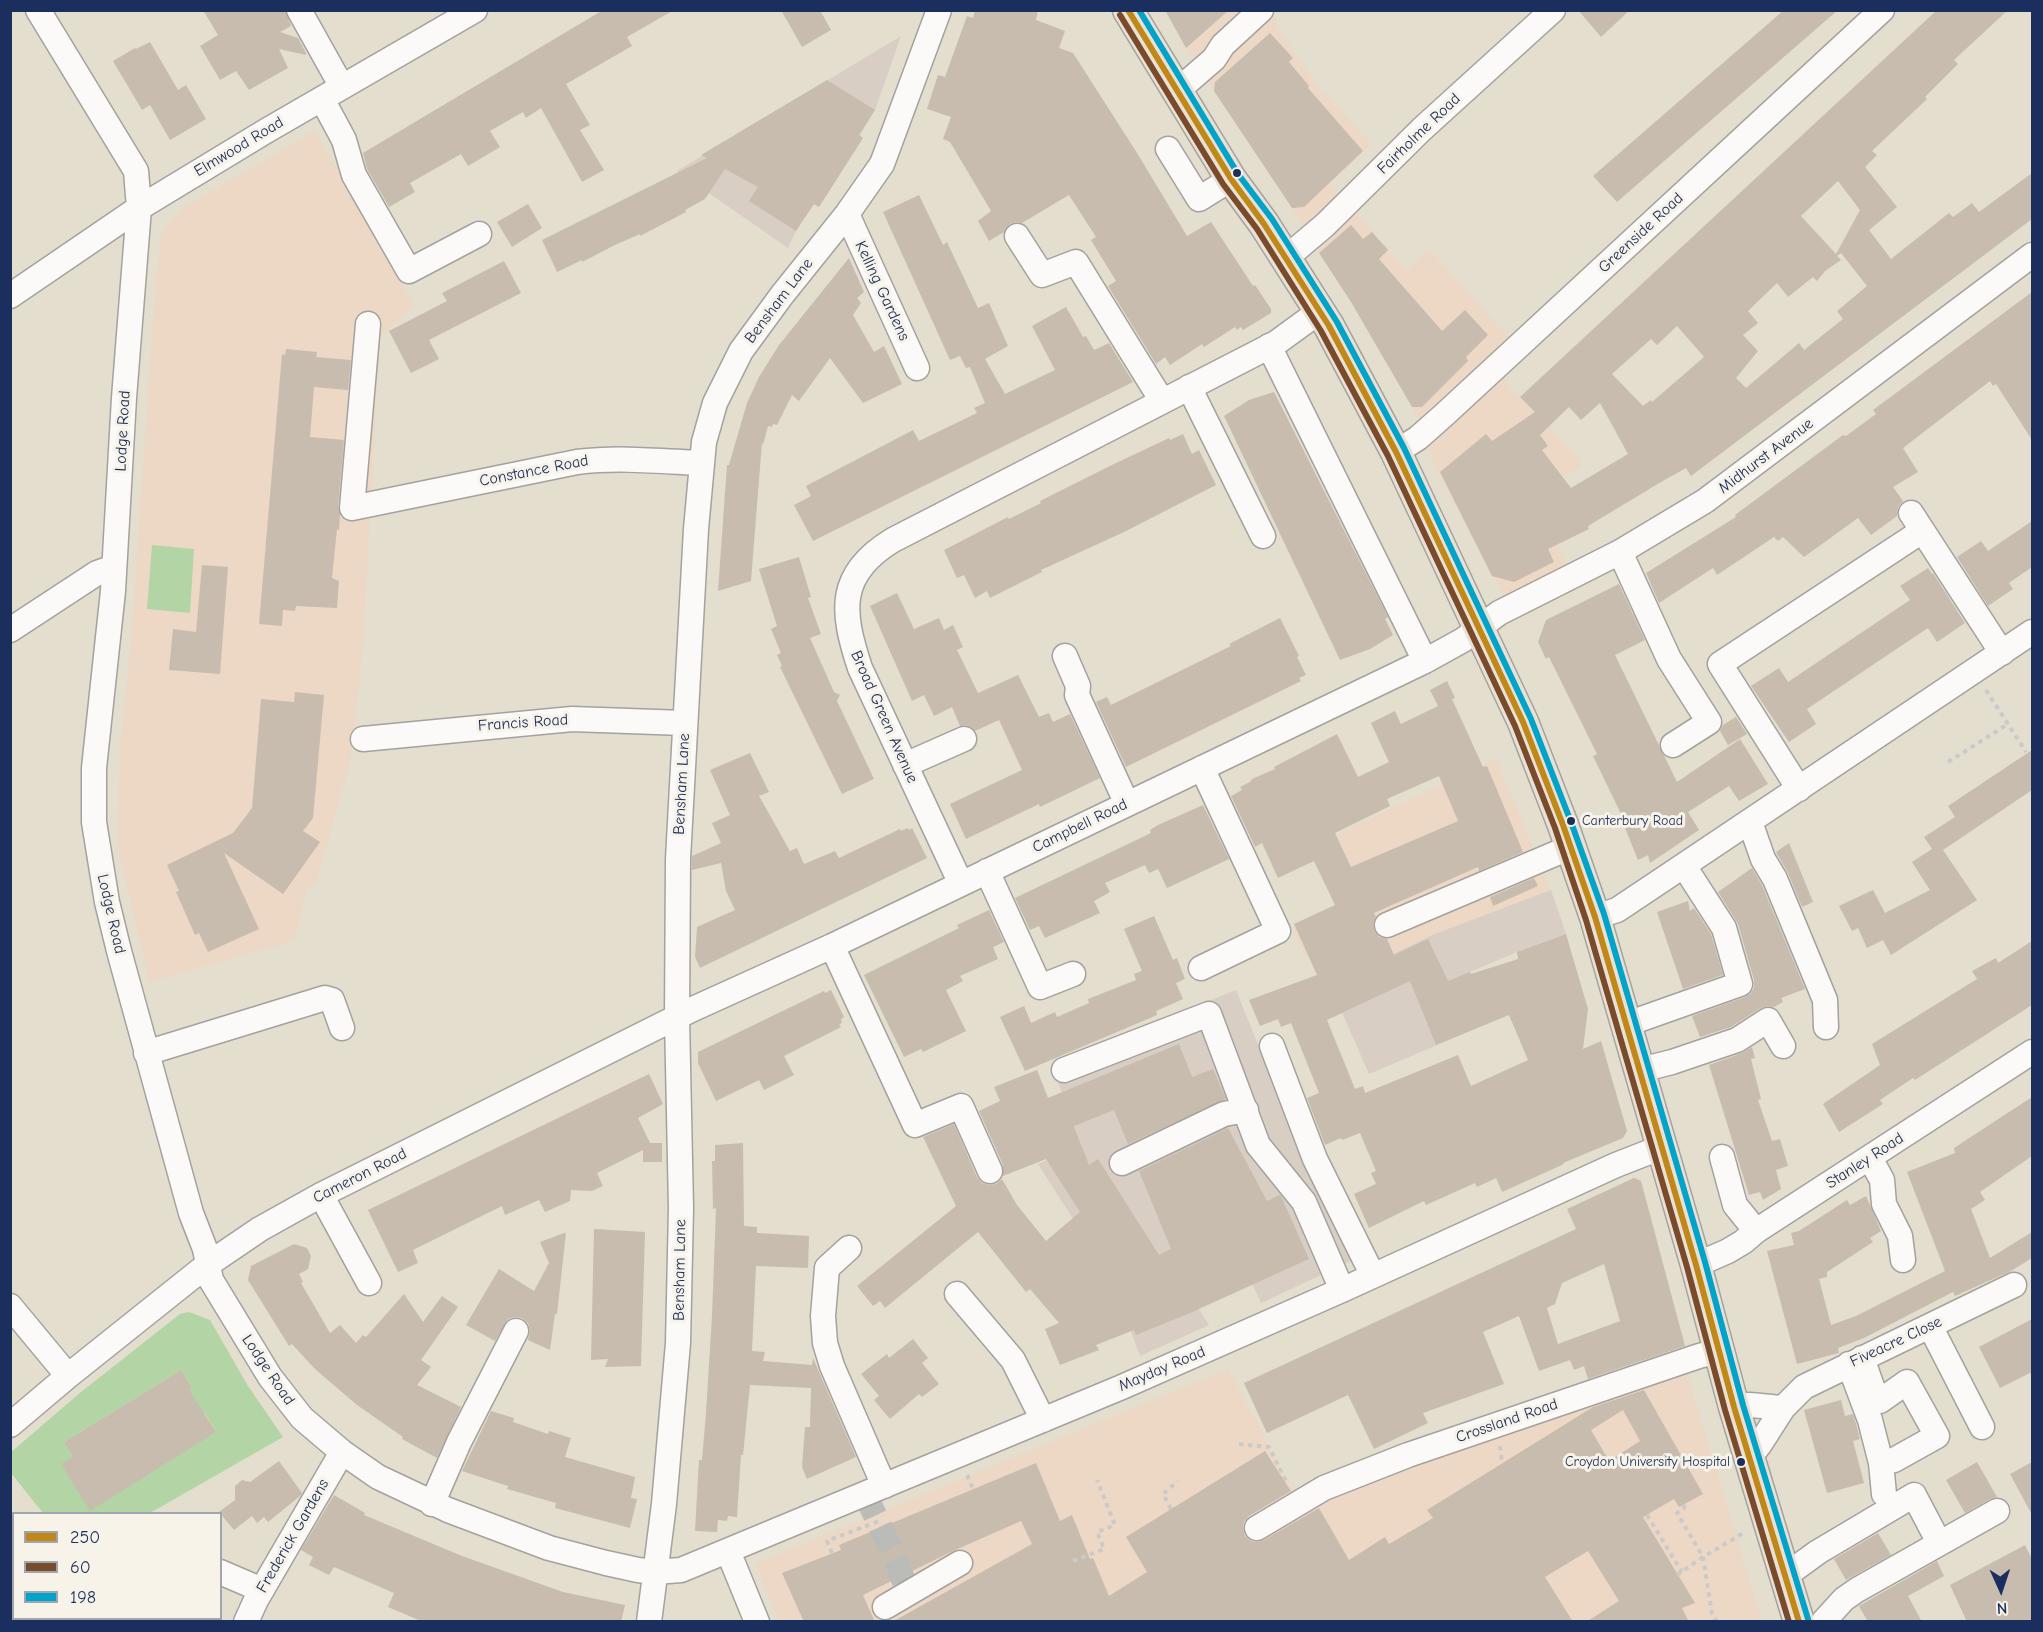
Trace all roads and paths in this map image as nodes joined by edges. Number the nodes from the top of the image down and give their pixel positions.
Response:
1 (38, 10) edge
2 (299, 10) edge
3 (475, 10) edge
4 (939, 10) edge
5 (1128, 10) edge
6 (1261, 10) edge
7 (1553, 10) edge
8 (1882, 10) edge
9 (1177, 91) junction
10 (332, 93) junction
11 (1168, 149) dead end
12 (1231, 179) junction
13 (139, 208) junction
14 (847, 214) junction
15 (479, 234) dead end
16 (1017, 236) dead end
17 (2032, 255) edge
18 (1286, 258) junction
19 (10, 296) edge
20 (1320, 311) junction
21 (368, 324) dead end
22 (1269, 346) junction
23 (917, 368) dead end
24 (1189, 387) junction
25 (1162, 401) junction
26 (1396, 452) junction
27 (701, 464) junction
28 (1263, 536) dead end
29 (1620, 552) junction
30 (114, 567) junction
31 (1480, 627) junction
32 (10, 630) edge
33 (2032, 633) edge
34 (2002, 653) junction
35 (1065, 656) dead end
36 (1425, 661) junction
37 (1974, 672) junction
38 (684, 723) junction
39 (2008, 724) junction
40 (363, 739) dead end
41 (964, 739) dead end
42 (1672, 745) dead end
43 (2026, 752) dead end
44 (1947, 762) dead end
45 (905, 765) junction
46 (1202, 768) junction
47 (1799, 789) junction
48 (1127, 804) junction
49 (1750, 822) junction
50 (1571, 847) junction
51 (1684, 866) junction
52 (987, 872) junction
53 (961, 884) junction
54 (1595, 917) junction
55 (1386, 925) dead end
56 (832, 946) junction
57 (1201, 968) dead end
58 (1073, 974) dead end
59 (677, 1018) junction
60 (1627, 1024) junction
61 (1826, 1027) dead end
62 (342, 1028) dead end
63 (1272, 1046) dead end
64 (1783, 1046) dead end
65 (2032, 1052) edge
66 (146, 1053) junction
67 (1064, 1070) dead end
68 (1640, 1070) junction
69 (1246, 1110) junction
70 (1662, 1147) junction
71 (1722, 1157) dead end
72 (1870, 1158) junction
73 (1122, 1163) dead end
74 (990, 1171) dead end
75 (321, 1195) junction
76 (1756, 1232) junction
77 (849, 1248) dead end
78 (1903, 1260) dead end
79 (207, 1264) junction
80 (1696, 1265) junction
81 (1373, 1276) junction
82 (369, 1283) dead end
83 (2014, 1285) dead end
84 (1342, 1290) junction
85 (957, 1294) dead end
86 (10, 1306) edge
87 (1930, 1326) junction
88 (516, 1331) dead end
89 (1718, 1351) junction
90 (1856, 1361) junction
91 (68, 1376) junction
92 (1734, 1407) junction
93 (1783, 1408) junction
94 (1043, 1420) junction
95 (10, 1425) edge
96 (1982, 1427) dead end
97 (1239, 1444) dead end
98 (342, 1452) junction
99 (1748, 1453) junction
100 (1881, 1463) junction
101 (1097, 1480) dead end
102 (1178, 1481) dead end
103 (884, 1486) junction
104 (1884, 1494) dead end
105 (1301, 1500) junction
106 (432, 1504) junction
107 (1684, 1504) dead end
108 (1171, 1509) dead end
109 (1997, 1511) dead end
110 (1647, 1515) dead end
111 (879, 1521) dead end
112 (1769, 1526) junction
113 (1257, 1528) dead end
114 (1935, 1535) dead end
115 (728, 1551) junction
116 (832, 1553) dead end
117 (1703, 1557) junction
118 (1073, 1561) dead end
119 (960, 1563) dead end
120 (655, 1572) junction
121 (222, 1573) edge
122 (1785, 1576) junction
123 (262, 1590) junction
124 (885, 1607) dead end
125 (246, 1622) edge
126 (649, 1622) edge
127 (757, 1622) edge
128 (1717, 1622) edge
129 (1799, 1622) edge
130 (1823, 1622) edge

1 - 13 street, Lodge Road
2 - 10 street
3 - 10 street, Elmwood Road
4 - 14 street, Bensham Lane
5 - 9 main road
6 - 9 street
7 - 18 street, Fairholme Road
8 - 26 street, Greenside Road
9 - 12 main road
10 - 13 street, Elmwood Road
10 - 15 street
11 - 12 street
12 - 18 main road
13 - 19 street, Elmwood Road
13 - 30 street, Lodge Road
14 - 23 street, Kelling Gardens
14 - 27 street, Bensham Lane
16 - 25 street
17 - 29 street, Midhurst Avenue
18 - 20 main road
20 - 22 street, Broad Green Avenue
20 - 26 main road
21 - 27 street, Constance Road
22 - 24 street, Broad Green Avenue
22 - 36 street
24 - 25 street, Broad Green Avenue
24 - 28 street
25 - 45 street, Broad Green Avenue
26 - 31 main road
27 - 38 street, Bensham Lane
29 - 31 street, Midhurst Avenue
29 - 42 street
30 - 32 street
30 - 66 street, Lodge Road
31 - 36 street, Campbell Road
31 - 50 main road
33 - 34 street
34 - 37 street
34 - 47 street
35 - 48 street
36 - 46 street, Campbell Road
37 - 39 path
37 - 47 street
38 - 40 street, Francis Road
38 - 59 street, Bensham Lane
39 - 43 path
39 - 44 path
41 - 45 street
45 - 53 street, Broad Green Avenue
46 - 48 street, Campbell Road
46 - 57 street
47 - 49 street
48 - 52 street, Campbell Road
49 - 51 street
49 - 61 street
50 - 54 main road
50 - 55 street
51 - 54 street
51 - 60 street
52 - 53 street, Campbell Road
52 - 58 street
53 - 56 street, Campbell Road
54 - 60 main road
56 - 59 street, Campbell Road
56 - 74 street
59 - 75 street, Cameron Road
59 - 120 street, Bensham Lane
60 - 68 main road
62 - 66 street
63 - 81 street
64 - 68 street
65 - 72 street, Stanley Road
66 - 79 street, Lodge Road
67 - 69 street
68 - 70 main road
69 - 73 street
69 - 84 street
70 - 80 main road
70 - 81 street, Mayday Road
71 - 76 street
72 - 76 street, Stanley Road
72 - 78 street
75 - 79 street, Cameron Road
75 - 82 street
76 - 80 street, Stanley Road
77 - 103 street
79 - 91 street, Cameron Road
79 - 98 street, Lodge Road
80 - 89 main road
81 - 84 street, Mayday Road
83 - 87 street, Fiveacre Close
84 - 94 street, Mayday Road
85 - 94 street
86 - 91 street
87 - 90 street, Fiveacre Close
87 - 96 street
88 - 106 street
89 - 92 main road
89 - 105 street, Crossland Road
90 - 93 street, Fiveacre Close
90 - 100 street
90 - 100 street
91 - 95 street, Cameron Road
92 - 93 street
92 - 99 main road
93 - 99 street, Fiveacre Close
94 - 103 street, Mayday Road
97 - 105 path
98 - 106 street, Lodge Road
98 - 123 street, Frederick Gardens
99 - 112 main road
100 - 104 street
101 - 118 path
102 - 108 path
103 - 115 street, Mayday Road
105 - 113 street, Crossland Road
106 - 120 street, Lodge Road
107 - 117 path
109 - 130 street
110 - 117 path
111 - 116 path
112 - 117 path
112 - 122 main road
114 - 122 street
115 - 120 street, Mayday Road
115 - 127 street
117 - 128 path
119 - 124 street
120 - 126 street, Bensham Lane
121 - 123 street
122 - 129 main road
123 - 125 street, Frederick Gardens

